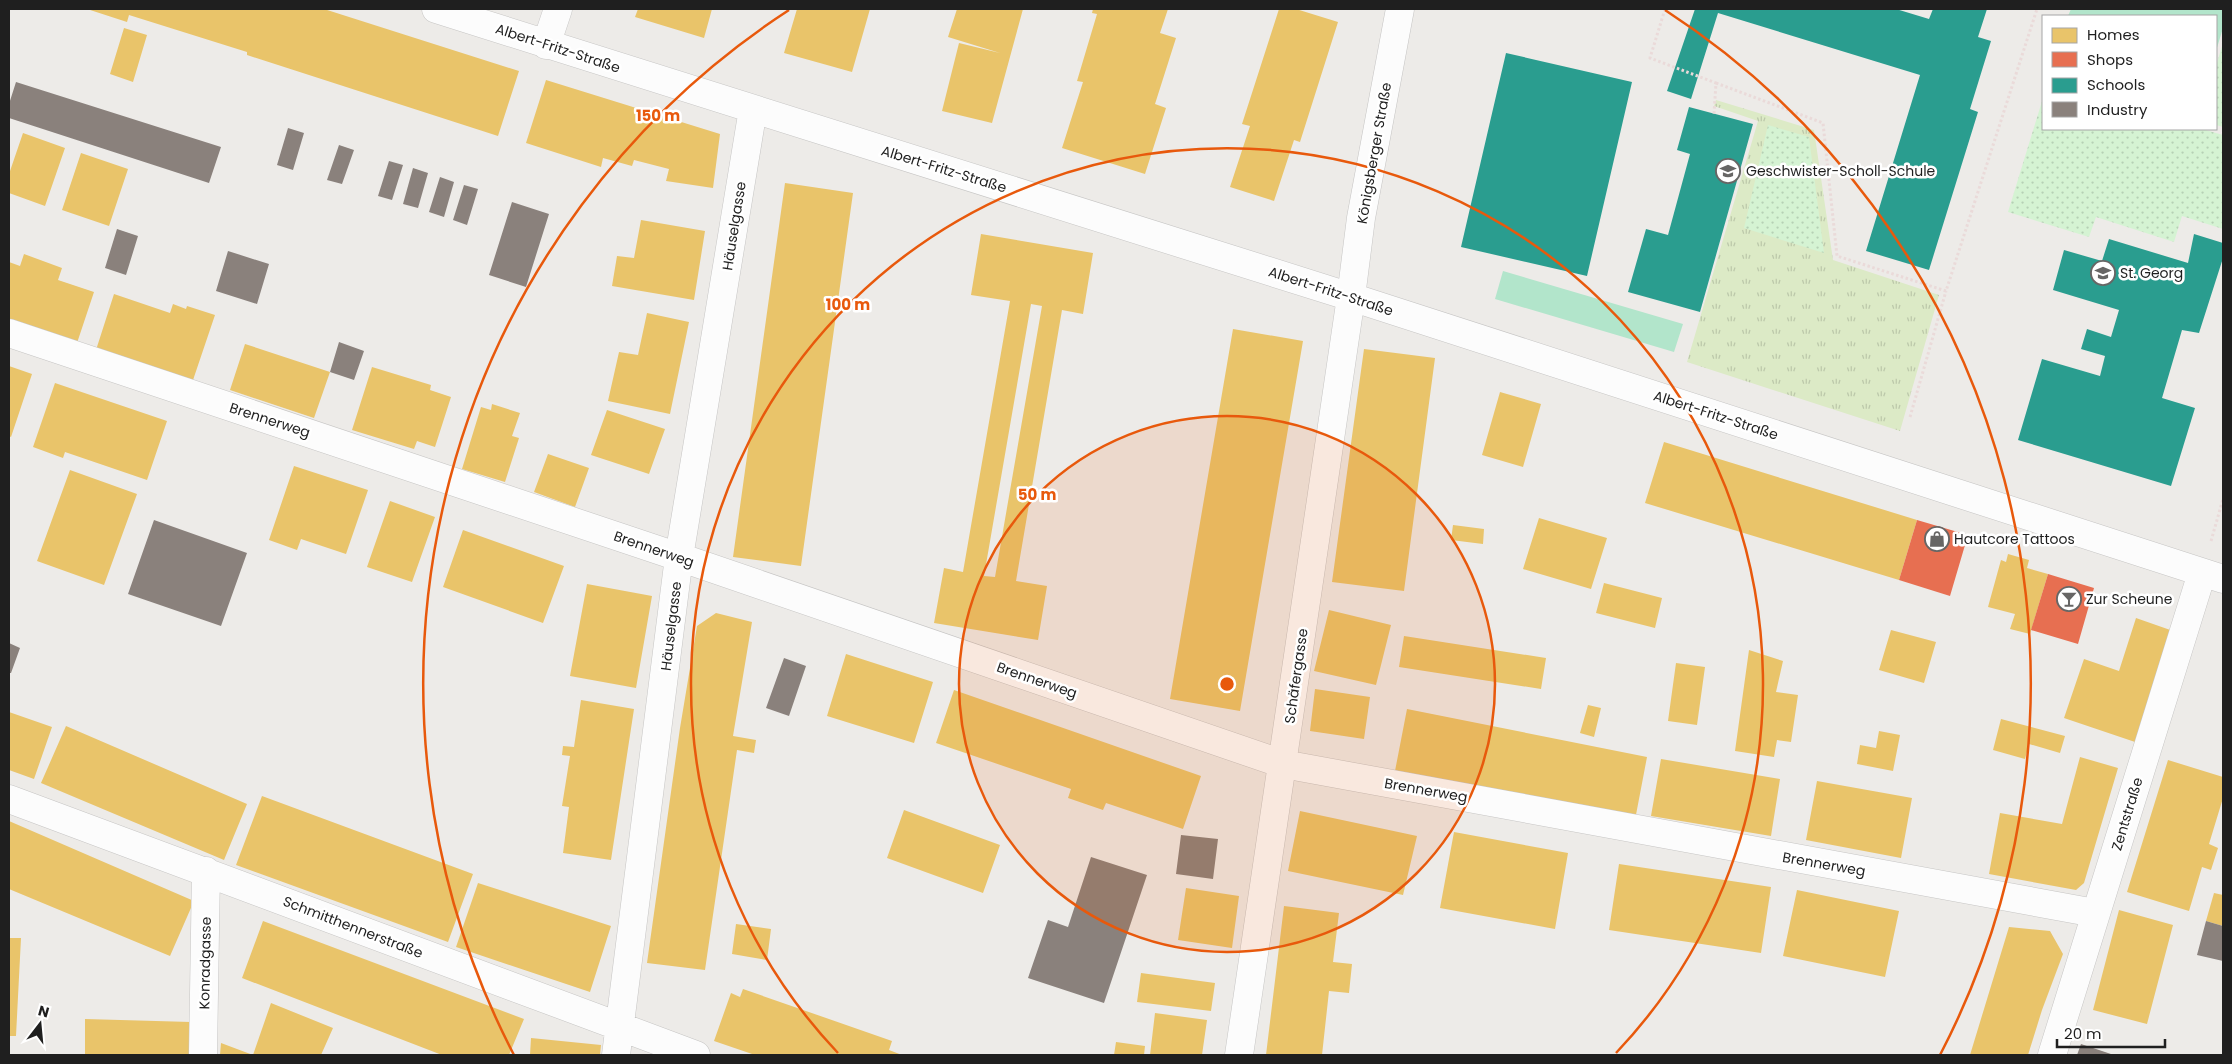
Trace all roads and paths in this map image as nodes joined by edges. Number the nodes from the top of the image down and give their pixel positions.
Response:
1 (436, 9) edge
2 (558, 9) edge
3 (1400, 9) edge
4 (1665, 9) edge
5 (2037, 9) edge
6 (546, 45) junction
7 (1716, 84) junction
8 (753, 109) junction
9 (1714, 114) dead end
10 (1946, 291) junction
11 (1351, 297) junction
12 (9, 333) edge
13 (1910, 417) dead end
14 (2223, 499) edge
15 (680, 557) junction
16 (2213, 576) edge
17 (1283, 764) junction
18 (9, 800) edge
19 (206, 871) junction
20 (2096, 913) junction
21 (620, 1028) junction
22 (203, 1055) edge
23 (616, 1055) edge
24 (696, 1055) edge
25 (1240, 1055) edge
26 (2052, 1055) edge

1 - 6 street, Albert-Fritz-Straße
2 - 6 street
3 - 11 street, Königsberger Straße
4 - 7 path
5 - 10 path
6 - 8 street, Albert-Fritz-Straße
7 - 9 path
7 - 10 path
8 - 11 street, Albert-Fritz-Straße
8 - 15 street, Häuselgasse
10 - 13 path
11 - 16 street, Albert-Fritz-Straße
11 - 17 street, Schäfergasse
12 - 15 street, Brennerweg
14 - 16 path
15 - 17 street, Brennerweg
15 - 21 street, Häuselgasse
16 - 20 street, Zentstraße
17 - 20 street, Brennerweg
17 - 25 street, Schäfergasse
18 - 19 street, Schmitthennerstraße
19 - 21 street, Schmitthennerstraße
19 - 22 street, Konradgasse
20 - 26 street, Zentstraße
21 - 23 street, Häuselgasse
21 - 24 street, Schmitthennerstraße

